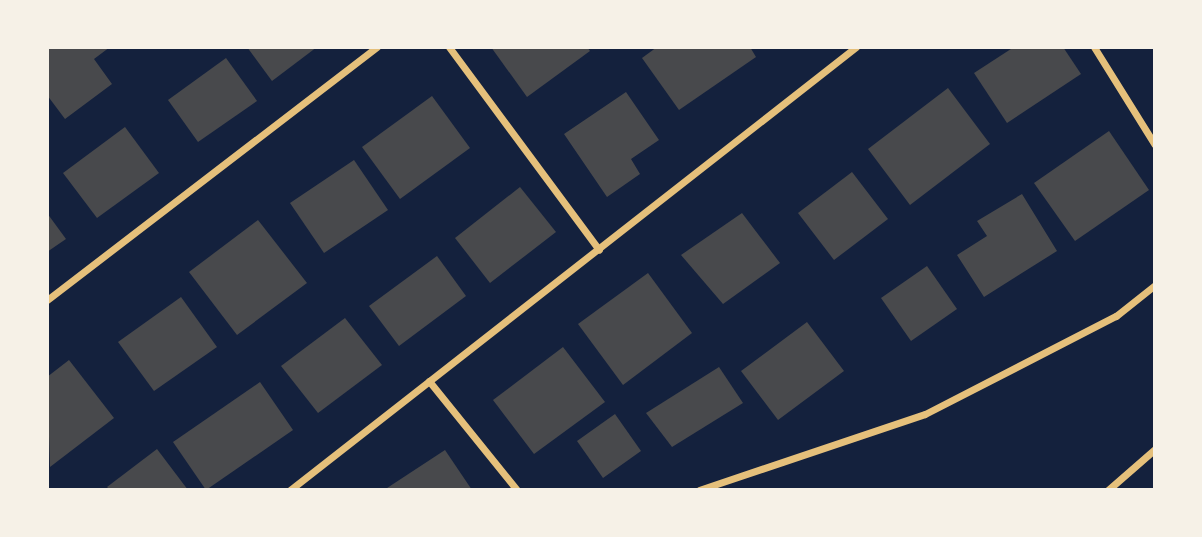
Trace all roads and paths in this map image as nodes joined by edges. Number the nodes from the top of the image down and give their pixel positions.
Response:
1 (377, 47) edge
2 (449, 47) edge
3 (856, 47) edge
4 (1094, 47) edge
5 (1155, 145) edge
6 (599, 250) junction
7 (1155, 285) edge
8 (47, 300) edge
9 (429, 381) junction
10 (1155, 449) edge
11 (290, 490) edge
12 (517, 490) edge
13 (699, 490) edge
14 (1108, 490) edge

1 - 8 street
2 - 6 street
3 - 6 street
4 - 5 street
6 - 9 street
7 - 13 street
9 - 11 street
9 - 12 street
10 - 14 street

